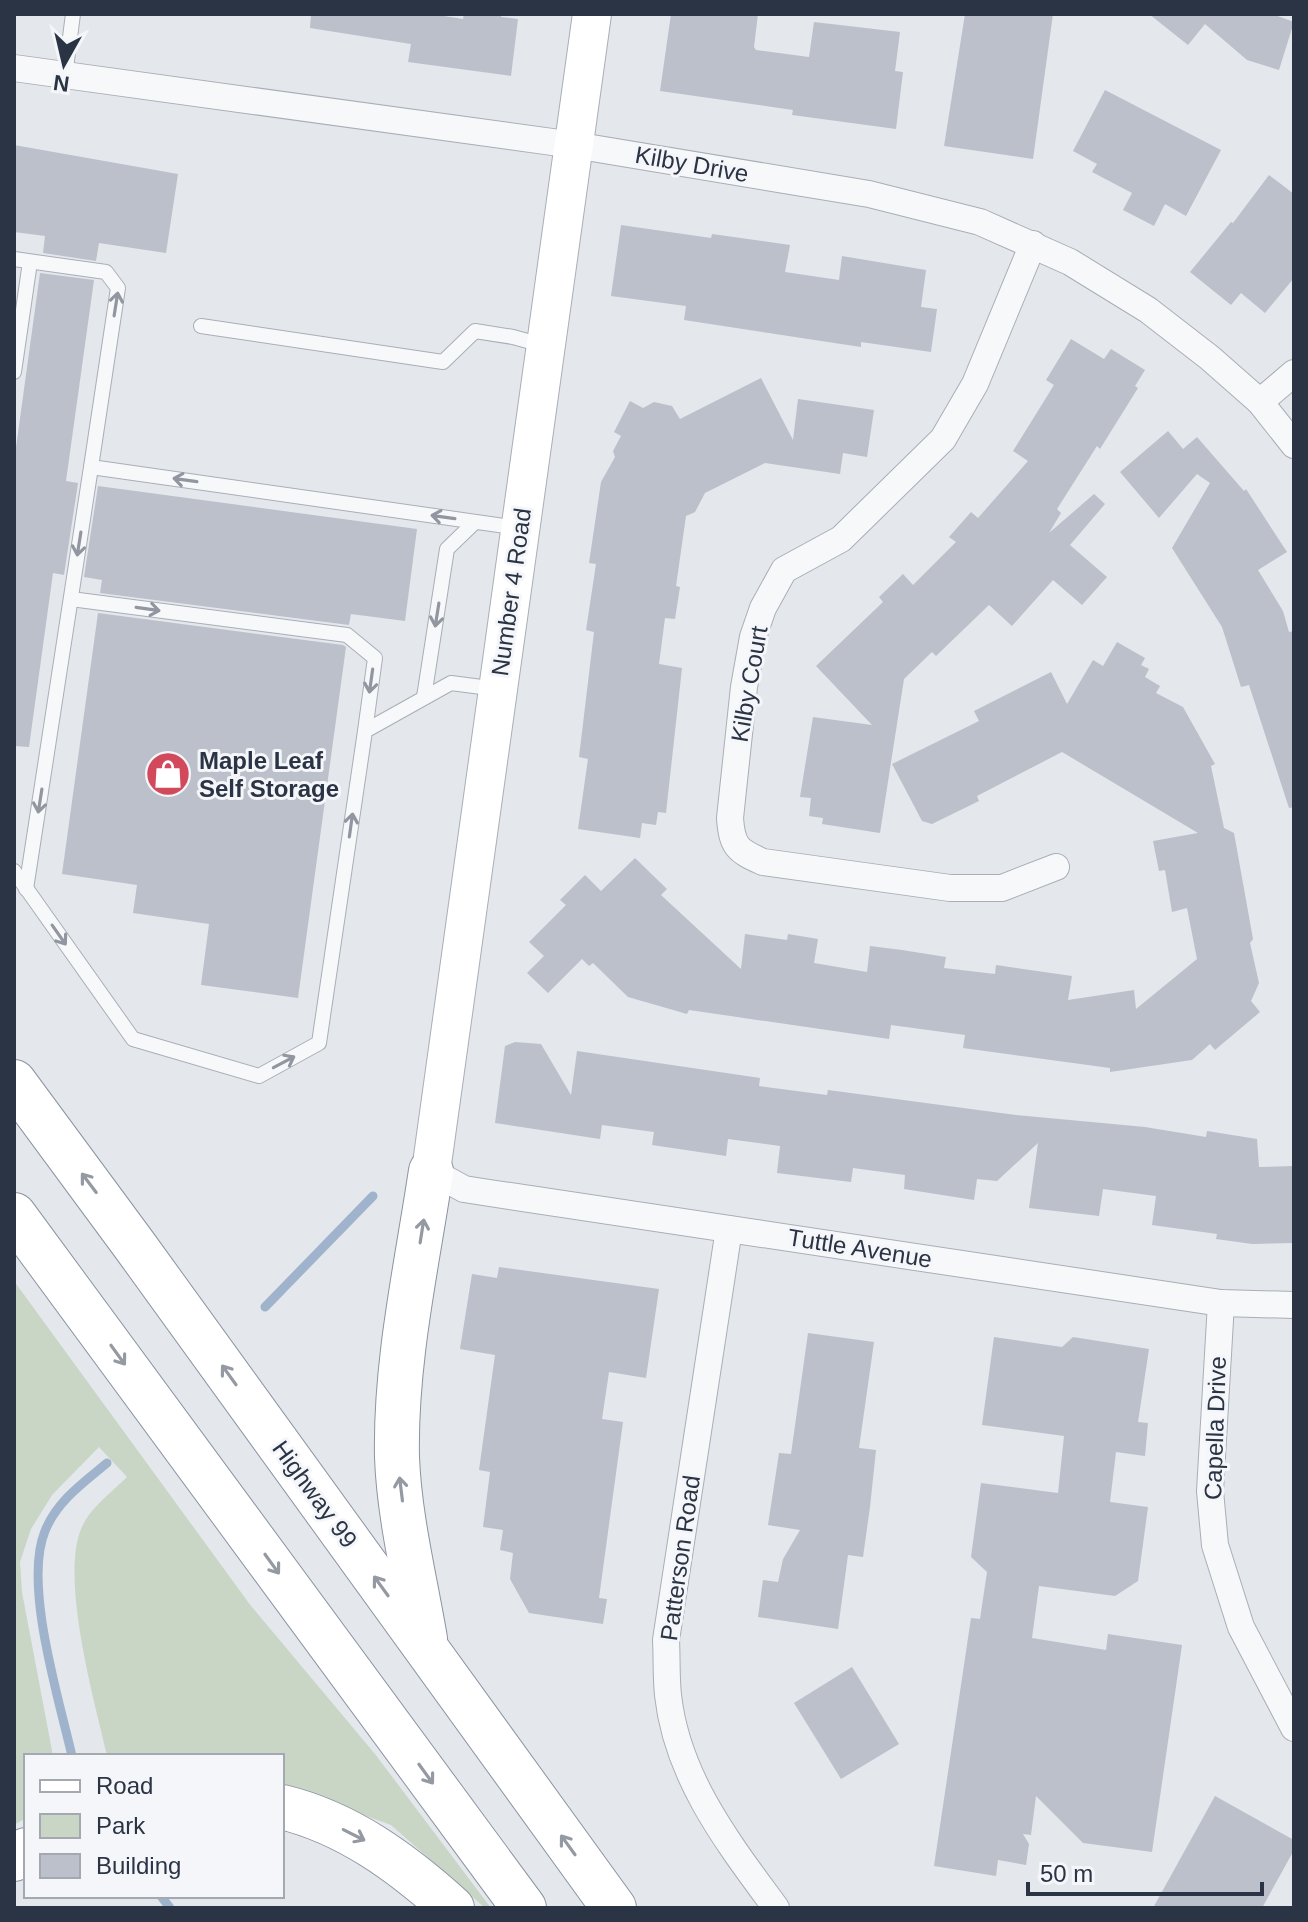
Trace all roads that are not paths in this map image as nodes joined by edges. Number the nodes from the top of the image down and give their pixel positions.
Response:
1 (73, 14) edge
2 (592, 14) edge
3 (14, 68) edge
4 (65, 76) junction
5 (574, 145) junction
6 (1033, 244) junction
7 (14, 259) edge
8 (30, 262) junction
9 (201, 326) dead end
10 (547, 346) junction
11 (14, 372) edge
12 (1294, 373) edge
13 (1260, 402) junction
14 (1294, 445) edge
15 (91, 467) junction
16 (475, 522) junction
17 (520, 528) junction
18 (71, 599) junction
19 (497, 689) junction
20 (424, 697) junction
21 (365, 731) junction
22 (1056, 867) dead end
23 (14, 871) edge
24 (26, 889) junction
25 (14, 1082) edge
26 (431, 1171) junction
27 (14, 1215) edge
28 (729, 1229) junction
29 (1221, 1303) junction
30 (1294, 1305) edge
31 (426, 1649) junction
32 (1294, 1728) edge
33 (284, 1807) edge
34 (452, 1908) edge
35 (524, 1908) edge
36 (614, 1908) edge
37 (776, 1908) edge

1 - 4 lane
2 - 5 main road, Number 4 Road
3 - 4 street, Kilby Drive
4 - 5 street, Kilby Drive
5 - 6 street, Kilby Drive
5 - 10 main road, Number 4 Road
6 - 13 street, Kilby Drive
6 - 22 street, Kilby Court
7 - 8 lane
8 - 11 lane
15 -> 8 lane
9 - 10 lane
10 - 17 main road, Number 4 Road
12 - 13 street
13 - 14 street, Kilby Drive
16 -> 15 lane
15 -> 18 lane
16 - 17 lane
16 -> 20 lane
17 - 19 main road, Number 4 Road
18 -> 21 lane
18 -> 24 lane
19 - 20 lane
19 - 26 main road, Number 4 Road
20 - 21 lane
24 -> 21 lane
23 - 24 lane
31 -> 25 highway, Highway 99
26 - 28 street, Tuttle Avenue
31 -> 26 highway
27 -> 35 highway
28 - 29 street, Tuttle Avenue
28 - 37 street, Patterson Road
29 - 30 street, Tuttle Avenue
29 - 32 street, Capella Drive
36 -> 31 highway, Highway 99
33 -> 34 highway

